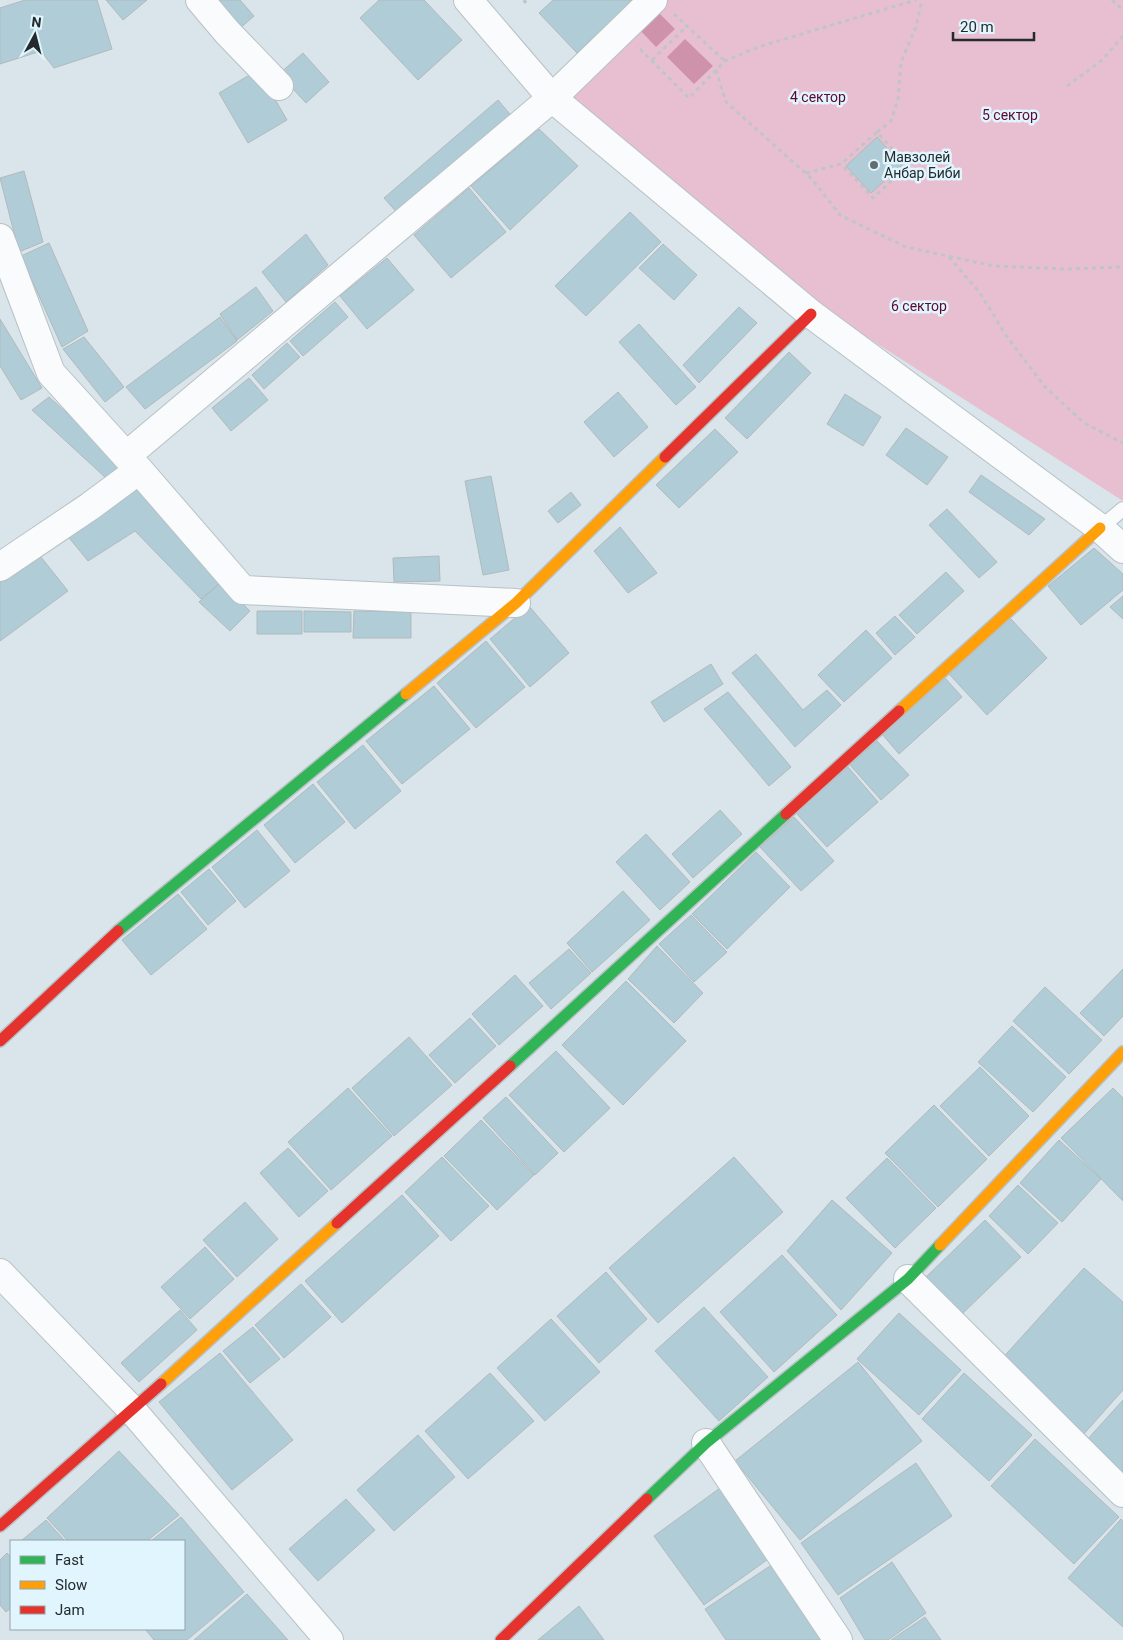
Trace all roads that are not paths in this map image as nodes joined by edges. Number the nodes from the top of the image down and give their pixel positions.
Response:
1 (200, 0) edge
2 (468, 0) edge
3 (663, 6) edge
4 (278, 86) dead end
5 (552, 98) junction
6 (0, 238) edge
7 (811, 314) junction
8 (132, 463) junction
9 (1123, 509) edge
10 (1100, 528) junction
11 (1123, 549) edge
12 (0, 568) edge
13 (516, 603) junction
14 (0, 1040) edge
15 (1121, 1058) edge
16 (0, 1273) edge
17 (908, 1280) junction
18 (132, 1410) junction
19 (706, 1443) junction
20 (1123, 1493) edge
21 (0, 1526) edge
22 (329, 1640) edge
23 (501, 1640) edge
24 (838, 1640) edge

1 - 4 street
2 - 5 street
3 - 5 street
5 - 7 street
5 - 8 street
6 - 8 street
7 - 10 street
7 - 13 street
8 - 12 street
8 - 13 street
9 - 10 lane
10 - 11 street
10 - 18 street
13 - 14 street
15 - 17 street
16 - 18 street
17 - 19 street
17 - 20 street
18 - 21 street
18 - 22 street
19 - 23 street
19 - 24 street

